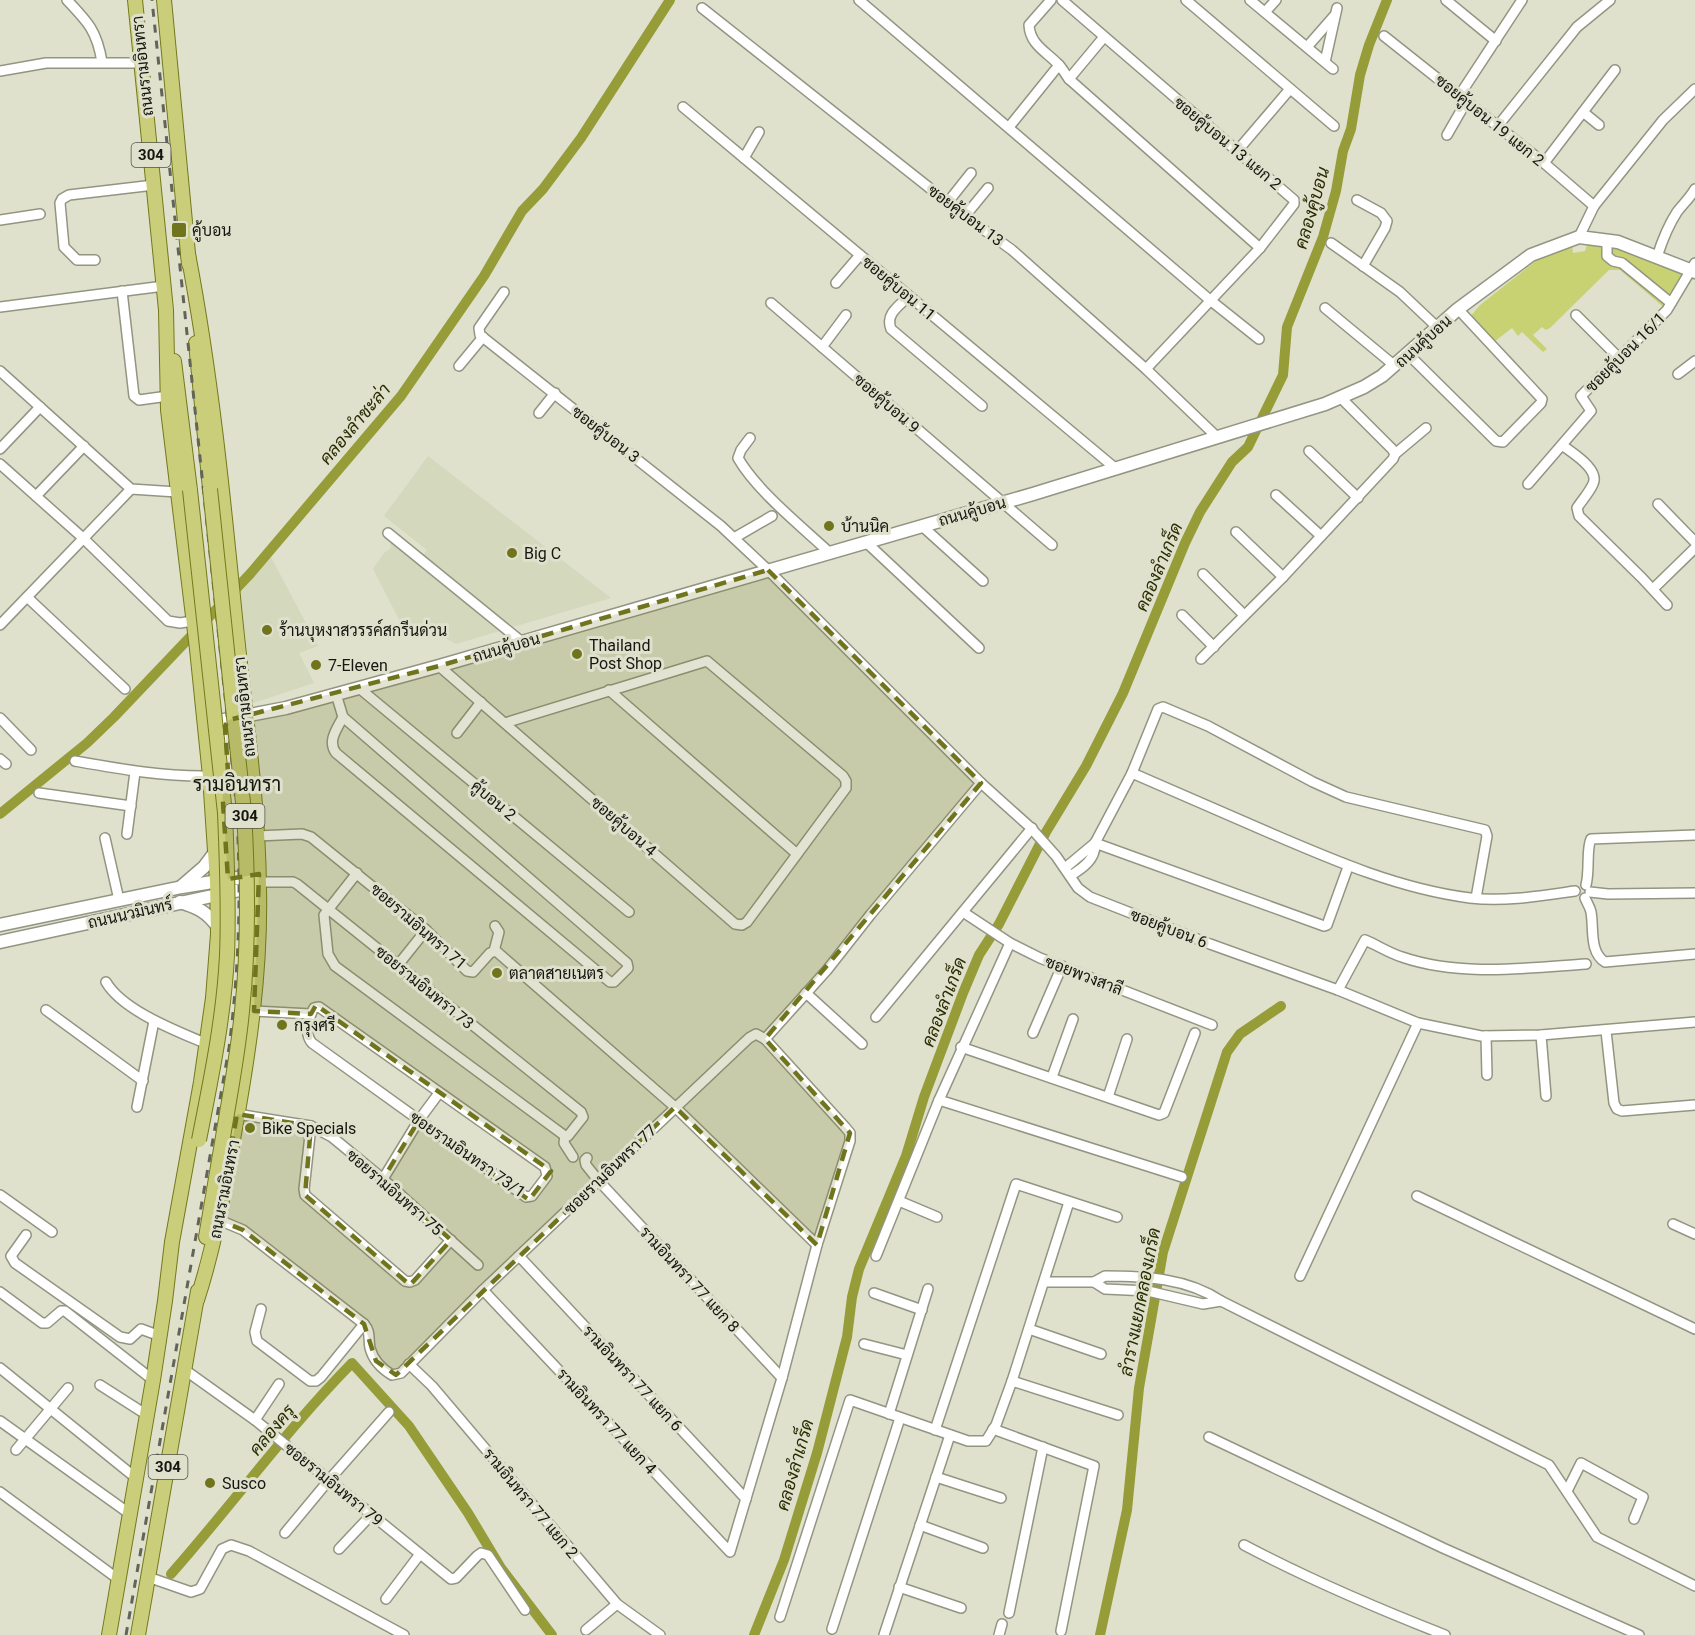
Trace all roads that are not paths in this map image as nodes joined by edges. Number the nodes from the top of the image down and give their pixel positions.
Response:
1 (67, 0) edge
2 (135, 0) edge
3 (164, 0) edge
4 (859, 0) edge
5 (1051, 0) edge
6 (1062, 0) edge
7 (1186, 0) edge
8 (1250, 0) edge
9 (1276, 0) edge
10 (1446, 0) edge
11 (1522, 0) edge
12 (1610, 0) edge
13 (702, 8) dead end
14 (1265, 12) junction
15 (1384, 36) dead end
16 (1104, 37) junction
17 (1496, 41) junction
18 (1307, 47) junction
19 (102, 62) junction
20 (142, 63) junction
21 (1059, 65) junction
22 (1615, 70) dead end
23 (0, 72) edge
24 (1069, 79) junction
25 (1290, 89) junction
26 (1695, 89) edge
27 (1463, 99) junction
28 (683, 107) dead end
29 (1583, 112) junction
30 (1599, 125) dead end
31 (1334, 126) dead end
32 (1009, 127) junction
33 (1497, 127) junction
34 (759, 132) dead end
35 (1447, 135) dead end
36 (1238, 150) junction
37 (744, 158) junction
38 (1544, 163) junction
39 (971, 173) dead end
40 (154, 185) junction
41 (988, 188) dead end
42 (1695, 189) edge
43 (1357, 200) dead end
44 (948, 202) junction
45 (1594, 206) junction
46 (40, 214) dead end
47 (965, 216) junction
48 (0, 220) edge
49 (1579, 237) junction
50 (1607, 241) junction
51 (1331, 243) dead end
52 (1260, 248) junction
53 (188, 255) junction
54 (860, 255) junction
55 (1657, 257) junction
56 (95, 260) dead end
57 (1363, 266) junction
58 (1694, 268) edge
59 (836, 283) dead end
60 (164, 286) junction
61 (122, 291) junction
62 (504, 292) dead end
63 (909, 296) junction
64 (1210, 300) junction
65 (771, 303) dead end
66 (1671, 303) junction
67 (0, 307) edge
68 (1325, 308) dead end
69 (1458, 309) junction
70 (166, 310) junction
71 (846, 315) dead end
72 (1576, 315) dead end
73 (1437, 327) junction
74 (483, 337) junction
75 (1259, 339) dead end
76 (822, 347) junction
77 (1408, 354) junction
78 (1618, 357) junction
79 (1695, 361) edge
80 (459, 366) dead end
81 (1395, 366) junction
82 (1146, 369) junction
83 (0, 371) edge
84 (1678, 374) dead end
85 (555, 393) junction
86 (168, 396) junction
87 (1341, 398) junction
88 (982, 406) dead end
89 (40, 407) junction
90 (539, 413) dead end
91 (1426, 428) dead end
92 (1217, 436) junction
93 (750, 438) dead end
94 (1562, 445) junction
95 (84, 446) junction
96 (0, 449) edge
97 (1309, 451) dead end
98 (1395, 454) junction
99 (0, 464) edge
100 (1116, 468) junction
101 (1528, 484) dead end
102 (131, 489) junction
103 (184, 491) junction
104 (1276, 495) dead end
105 (36, 496) junction
106 (1358, 498) junction
107 (1004, 503) junction
108 (1658, 504) dead end
109 (772, 516) dead end
110 (922, 526) junction
111 (1236, 531) dead end
112 (388, 533) dead end
113 (1321, 536) junction
114 (83, 538) junction
115 (734, 538) junction
116 (1695, 542) edge
117 (867, 543) junction
118 (1052, 545) dead end
119 (1695, 548) edge
120 (830, 553) junction
121 (768, 570) junction
122 (1203, 574) dead end
123 (1283, 577) junction
124 (983, 581) dead end
125 (1653, 589) junction
126 (27, 597) junction
127 (1667, 605) dead end
128 (1182, 615) dead end
129 (1244, 615) junction
130 (194, 623) junction
131 (0, 625) edge
132 (522, 642) junction
133 (1214, 647) junction
134 (979, 648) dead end
135 (198, 656) junction
136 (1201, 659) dead end
137 (239, 661) junction
138 (439, 666) junction
139 (359, 688) junction
140 (125, 689) dead end
141 (609, 690) junction
142 (336, 694) junction
143 (481, 702) junction
144 (246, 717) junction
145 (343, 717) junction
146 (0, 718) edge
147 (229, 720) junction
148 (505, 723) junction
149 (204, 724) junction
150 (457, 733) dead end
151 (31, 750) dead end
152 (75, 761) dead end
153 (135, 772) junction
154 (1132, 772) junction
155 (210, 776) junction
156 (981, 783) junction
157 (39, 793) dead end
158 (211, 804) junction
159 (131, 806) junction
160 (1032, 828) junction
161 (213, 829) junction
162 (256, 831) junction
163 (127, 834) dead end
164 (1695, 835) edge
165 (105, 838) dead end
166 (1095, 843) junction
167 (216, 851) junction
168 (797, 854) junction
169 (1348, 867) junction
170 (1067, 872) junction
171 (357, 873) junction
172 (259, 881) junction
173 (182, 887) junction
174 (217, 887) junction
175 (1587, 892) junction
176 (1695, 893) edge
177 (1476, 898) junction
178 (119, 900) junction
179 (179, 902) junction
180 (328, 909) junction
181 (629, 912) dead end
182 (963, 912) junction
183 (0, 925) edge
184 (495, 926) dead end
185 (426, 930) junction
186 (218, 931) junction
187 (0, 942) edge
188 (1009, 942) junction
189 (259, 946) junction
190 (494, 951) junction
191 (1695, 954) edge
192 (1586, 964) dead end
193 (398, 965) junction
194 (1062, 966) junction
195 (106, 982) dead end
196 (1338, 990) junction
197 (806, 993) junction
198 (46, 1010) dead end
199 (254, 1011) junction
200 (311, 1014) junction
201 (876, 1017) dead end
202 (1073, 1019) dead end
203 (154, 1021) junction
204 (1695, 1022) edge
205 (1418, 1023) junction
206 (1212, 1025) dead end
207 (1606, 1031) junction
208 (1033, 1033) dead end
209 (1195, 1033) dead end
210 (1541, 1035) junction
211 (1486, 1036) junction
212 (765, 1039) junction
213 (1127, 1039) dead end
214 (207, 1044) junction
215 (862, 1044) dead end
216 (962, 1047) junction
217 (1487, 1075) dead end
218 (1052, 1077) junction
219 (142, 1081) junction
220 (439, 1093) junction
221 (1546, 1096) dead end
222 (1107, 1097) junction
223 (939, 1100) junction
224 (1695, 1105) edge
225 (136, 1107) dead end
226 (675, 1107) junction
227 (237, 1114) junction
228 (420, 1120) junction
229 (311, 1126) junction
230 (565, 1136) junction
231 (573, 1157) dead end
232 (587, 1158) dead end
233 (1182, 1177) dead end
234 (383, 1179) junction
235 (598, 1180) junction
236 (0, 1195) edge
237 (1417, 1197) dead end
238 (899, 1201) junction
239 (1069, 1203) junction
240 (936, 1217) dead end
241 (1117, 1217) dead end
242 (219, 1220) junction
243 (1672, 1224) dead end
244 (52, 1232) dead end
245 (1695, 1234) edge
246 (26, 1235) dead end
247 (451, 1240) junction
248 (817, 1245) junction
249 (519, 1256) junction
250 (876, 1256) dead end
251 (478, 1265) dead end
252 (1300, 1276) dead end
253 (1045, 1282) junction
254 (1094, 1282) junction
255 (928, 1289) dead end
256 (483, 1290) junction
257 (0, 1292) edge
258 (874, 1293) dead end
259 (197, 1300) junction
260 (165, 1301) junction
261 (1221, 1301) junction
262 (261, 1309) dead end
263 (922, 1310) junction
264 (364, 1324) junction
265 (1029, 1329) junction
266 (1695, 1329) edge
267 (160, 1336) junction
268 (864, 1344) dead end
269 (1101, 1354) dead end
270 (908, 1355) junction
271 (409, 1364) junction
272 (0, 1368) edge
273 (185, 1370) junction
274 (782, 1378) junction
275 (153, 1380) junction
276 (1012, 1381) junction
277 (279, 1384) dead end
278 (100, 1385) dead end
279 (68, 1388) dead end
280 (51, 1408) junction
281 (389, 1412) dead end
282 (889, 1414) junction
283 (147, 1415) junction
284 (1118, 1415) dead end
285 (900, 1418) junction
286 (255, 1420) junction
287 (0, 1421) edge
288 (993, 1429) junction
289 (935, 1430) junction
290 (950, 1435) junction
291 (1209, 1437) dead end
292 (25, 1439) junction
293 (1043, 1447) junction
294 (16, 1450) dead end
295 (936, 1477) junction
296 (136, 1478) junction
297 (328, 1480) junction
298 (1567, 1491) junction
299 (1, 1494) edge
300 (1001, 1498) dead end
301 (746, 1499) junction
302 (130, 1514) junction
303 (372, 1515) junction
304 (1634, 1519) dead end
305 (920, 1525) junction
306 (285, 1533) dead end
307 (1244, 1545) dead end
308 (983, 1548) dead end
309 (339, 1549) dead end
310 (420, 1554) junction
311 (148, 1577) junction
312 (118, 1579) junction
313 (1695, 1586) edge
314 (899, 1587) junction
315 (386, 1599) dead end
316 (616, 1604) junction
317 (962, 1608) dead end
318 (525, 1610) dead end
319 (1009, 1613) dead end
320 (780, 1617) dead end
321 (1002, 1624) dead end
322 (832, 1629) dead end
323 (586, 1630) dead end
324 (1061, 1631) dead end
325 (109, 1635) edge
326 (138, 1635) edge
327 (404, 1635) edge
328 (660, 1635) edge
329 (884, 1635) edge
330 (999, 1635) edge
331 (1445, 1635) edge
332 (1639, 1635) edge

1 - 19 street
2 - 20 main road, ถนนรามอินทรา / 304
3 - 53 main road, ถนนรามอินทรา / 304
4 - 32 street
5 - 21 street
6 - 16 street, ซอยคู้บอน 13 แยก 2
7 - 25 street
8 - 14 street
9 - 14 street
10 - 17 street
11 - 17 street
12 - 33 street
13 - 44 street, ซอยคู้บอน 13
14 - 18 street
15 - 27 street, ซอยคู้บอน 19 แยก 2
16 - 24 street
16 - 36 street, ซอยคู้บอน 13 แยก 2
17 - 27 street
18 - 18 street
19 - 20 street
19 - 23 street
20 - 40 main road, ถนนรามอินทรา / 304
21 - 24 street
21 - 32 street
22 - 29 street
24 - 52 street
25 - 31 street
25 - 36 street
26 - 45 street
27 - 33 street, ซอยคู้บอน 19 แยก 2
27 - 35 street
28 - 37 street, ซอยคู้บอน 11
29 - 30 street
29 - 38 street
32 - 64 street
33 - 38 street, ซอยคู้บอน 19 แยก 2
34 - 37 street
36 - 52 street, ซอยคู้บอน 13 แยก 2
37 - 54 street, ซอยคู้บอน 11
38 - 45 street, ซอยคู้บอน 19 แยก 2
39 - 44 street
40 - 56 street
40 - 60 main road, ถนนรามอินทรา / 304
41 - 47 street
42 - 55 street
43 - 57 street
44 - 47 street, ซอยคู้บอน 13
45 - 49 street
46 - 48 street
47 - 82 street, ซอยคู้บอน 13
49 - 50 main road, ถนนคู้บอน
49 - 69 main road, ถนนคู้บอน
50 - 55 main road, ถนนคู้บอน
50 - 66 street
51 - 57 street
52 - 64 street, ซอยคู้บอน 13 แยก 2
53 - 137 main road, ถนนรามอินทรา / 304
53 - 259 main road, ถนนรามอินทรา / 304, bridge
54 - 59 street
54 - 63 street, ซอยคู้บอน 11
55 - 58 main road, ถนนคู้บอน
57 - 73 street
58 - 66 street, ซอยคู้บอน 16/1
60 - 61 street
60 - 70 main road, ถนนรามอินทรา / 304
61 - 67 street
61 - 86 street
62 - 74 street
63 - 88 street
63 - 100 street, ซอยคู้บอน 11
64 - 75 street
64 - 82 street, ซอยคู้บอน 13 แยก 2
65 - 76 street, ซอยคู้บอน 9
66 - 78 street, ซอยคู้บอน 16/1
68 - 81 street
69 - 73 main road, ถนนคู้บอน
69 - 77 street
70 - 86 main road, ถนนรามอินทรา / 304
70 - 103 main road, ถนนรามอินทรา / 304
71 - 76 street
72 - 78 street
73 - 77 main road, ถนนคู้บอน
74 - 80 street
74 - 85 street, ซอยคู้บอน 3
76 - 107 street, ซอยคู้บอน 9
77 - 81 main road, ถนนคู้บอน
78 - 94 street, ซอยคู้บอน 16/1
79 - 84 street
81 - 87 main road, ถนนคู้บอน
82 - 92 street, ซอยคู้บอน 13
83 - 89 street
85 - 90 street
85 - 115 street, ซอยคู้บอน 3
86 - 103 main road, ถนนรามอินทรา / 304
87 - 92 main road, ถนนคู้บอน
87 - 98 street
89 - 95 street
89 - 96 street
91 - 98 street
92 - 100 main road, ถนนคู้บอน
93 - 120 street
94 - 101 street, ซอยคู้บอน 16/1
94 - 125 street
95 - 102 street
95 - 105 street
97 - 106 street
98 - 106 street
99 - 105 street
100 - 107 main road, ถนนคู้บอน
102 - 103 street
102 - 114 street
103 - 130 main road, ถนนรามอินทรา / 304
103 - 260 main road, ถนนรามอินทรา / 304, bridge
104 - 113 street
105 - 114 street
106 - 113 street
107 - 110 main road, ถนนคู้บอน
107 - 118 street, ซอยคู้บอน 9
108 - 116 street
109 - 115 street
110 - 117 main road, ถนนคู้บอน
110 - 124 street
111 - 123 street
112 - 132 street
113 - 123 street
114 - 126 street
114 - 130 street
115 - 121 street, ซอยคู้บอน 3
117 - 120 main road, ถนนคู้บอน
117 - 134 street
119 - 125 street
120 - 121 main road, ถนนคู้บอน
121 - 132 main road, ถนนคู้บอน
121 - 156 street, ซอยคู้บอน 6
122 - 129 street
123 - 129 street
125 - 127 street
126 - 131 street
126 - 140 street
128 - 133 street
129 - 133 street
130 - 135 main road, ถนนรามอินทรา / 304
132 - 138 main road, ถนนคู้บอน
133 - 136 street
135 - 137 main road
135 - 149 main road, ถนนรามอินทรา / 304
137 - 144 main road, ถนนรามอินทรา / 304
138 - 139 main road, ถนนคู้บอน
138 - 143 street, ซอยคู้บอน 4
139 - 142 main road, ถนนคู้บอน
139 - 181 street, คู้บอน 2
141 - 148 street
141 - 168 street
141 - 168 street
142 - 144 main road, ถนนคู้บอน
142 - 145 street
143 - 148 street, ซอยคู้บอน 4
143 - 150 street
144 - 147 main road, ถนนคู้บอน
144 - 162 main road, ถนนรามอินทรา / 304
145 - 145 street
146 - 151 street
147 - 149 main road, ถนนคู้บอน
147 - 158 main road
148 - 168 street, ซอยคู้บอน 4
149 - 155 main road, ถนนรามอินทรา / 304
152 - 153 street
153 - 155 street
153 - 159 street
154 - 166 street
154 - 169 street
154 - 177 street
155 - 158 main road, ถนนรามอินทรา / 304
156 - 160 street, ซอยคู้บอน 6
156 - 197 street
157 - 159 street
158 - 161 main road, ถนนรามอินทรา / 304
159 - 163 street
160 - 170 street, ซอยคู้บอน 6
160 - 182 street
161 - 162 main road
161 - 167 main road, ถนนรามอินทรา / 304
162 - 171 street, ซอยรามอินทรา 71
162 - 172 main road, ถนนรามอินทรา / 304
164 - 175 street
165 - 178 street
166 - 169 street
166 - 170 street
167 - 173 main road
167 - 174 main road, ถนนรามอินทรา / 304
169 - 177 street
170 - 196 street, ซอยคู้บอน 6
171 - 180 street
171 - 185 street, ซอยรามอินทรา 71
172 - 174 main road, ถนนนวมินทร์
172 - 180 street, ซอยรามอินทรา 73
172 - 189 main road, ถนนรามอินทรา / 304
173 - 174 main road, ถนนนวมินทร์
173 - 178 main road, ถนนนวมินทร์
174 - 179 main road, ถนนนวมินทร์
174 - 186 main road, ถนนรามอินทรา / 304
175 - 176 street
175 - 177 street
175 - 191 street
178 - 183 main road, ถนนนวมินทร์
179 - 186 main road
179 - 187 main road, ถนนนวมินทร์
180 - 193 street, ซอยรามอินทรา 73
180 - 230 street
182 - 188 street, ซอยพวงสาลี
182 - 201 street
184 - 190 street
185 - 190 street, ซอยรามอินทรา 71
185 - 193 street
186 - 189 main road
186 - 214 main road, ถนนรามอินทรา / 304
188 - 194 street, ซอยพวงสาลี
188 - 216 street
189 - 199 main road, ถนนรามอินทรา / 304
190 - 226 street, ซอยรามอินทรา 71
192 - 196 street
193 - 230 street, ซอยรามอินทรา 73
194 - 206 street, ซอยพวงสาลี
194 - 208 street
195 - 203 street
196 - 205 street, ซอยคู้บอน 6
197 - 212 street
197 - 215 street
198 - 219 street
199 - 200 street, ซอยรามอินทรา 73/1
199 - 227 main road, ถนนรามอินทรา / 304
200 - 220 street, ซอยรามอินทรา 73/1
200 - 228 street, ซอยรามอินทรา 73/1
202 - 218 street
203 - 214 street
203 - 219 street
204 - 207 street, ซอยคู้บอน 6
205 - 211 street, ซอยคู้บอน 6
205 - 252 street
207 - 210 street, ซอยคู้บอน 6
207 - 224 street
209 - 222 street
210 - 211 street, ซอยคู้บอน 6
210 - 221 street
211 - 217 street
212 - 226 street, ซอยรามอินทรา 77
212 - 248 street
213 - 222 street
214 - 260 main road, ถนนรามอินทรา / 304
216 - 218 street
216 - 223 street
218 - 222 street
219 - 225 street
220 - 228 street
220 - 228 street, ซอยรามอินทรา 73/1
223 - 233 street
223 - 238 street
226 - 235 street, ซอยรามอินทรา 77
226 - 248 street, ซอยรามอินทรา 71
227 - 229 street, ซอยรามอินทรา 75
227 - 242 main road, ถนนรามอินทรา / 304
228 - 234 street
229 - 234 street, ซอยรามอินทรา 75
229 - 247 street
230 - 231 street
232 - 235 street, รามอินทรา 77 แยก 8
234 - 247 street, ซอยรามอินทรา 75
235 - 249 street, ซอยรามอินทรา 77
235 - 274 street, รามอินทรา 77 แยก 8
236 - 244 street
237 - 266 street
238 - 240 street
238 - 250 street
239 - 241 street
239 - 253 street
239 - 289 street
242 - 259 main road, ถนนรามอินทรา / 304
242 - 264 street
243 - 245 street
246 - 267 street
247 - 251 street, ซอยรามอินทรา 75
248 - 274 street
249 - 256 street, ซอยรามอินทรา 77
249 - 301 street, รามอินทรา 77 แยก 6
253 - 254 street
253 - 265 street
254 - 261 street
254 - 261 street
255 - 263 street
256 - 271 street, ซอยรามอินทรา 77
256 - 301 street, รามอินทรา 77 แยก 4
257 - 275 street
258 - 263 street
259 - 273 main road, ถนนรามอินทรา / 304
260 - 267 main road, ถนนรามอินทรา / 304
261 - 298 street
262 - 264 street
263 - 270 street
264 - 271 street
265 - 269 street
265 - 276 street
267 - 275 main road, ถนนรามอินทรา / 304
268 - 270 street
270 - 282 street
271 - 316 street, รามอินทรา 77 แยก 2
272 - 280 street
273 - 286 street, ซอยรามอินทรา 79
273 - 311 main road, ถนนรามอินทรา / 304
274 - 301 street
275 - 283 main road, ถนนรามอินทรา / 304
276 - 284 street
276 - 288 street
277 - 286 street
278 - 283 street
279 - 280 street
280 - 292 street
280 - 296 street
281 - 297 street
282 - 285 street
282 - 320 street
283 - 296 main road, ถนนรามอินทรา / 304
285 - 289 street
285 - 322 street
286 - 297 street, ซอยรามอินทรา 79
287 - 292 street
288 - 290 street
288 - 293 street
289 - 290 street
290 - 295 street
291 - 332 street
292 - 294 street
292 - 302 street
293 - 319 street
293 - 324 street
295 - 300 street
295 - 305 street
296 - 302 main road, ถนนรามอินทรา / 304
297 - 303 street, ซอยรามอินทรา 79
297 - 306 street
298 - 304 street
298 - 313 street
299 - 312 street
302 - 312 main road, ถนนรามอินทรา / 304
303 - 309 street
303 - 310 street, ซอยรามอินทรา 79
305 - 308 street
305 - 314 street
307 - 331 street
310 - 315 street
310 - 318 street, ซอยรามอินทรา 79
311 - 326 main road, ถนนรามอินทรา / 304
311 - 327 street
312 - 325 main road, ถนนรามอินทรา / 304
314 - 317 street
314 - 329 street
316 - 323 street
316 - 328 street, รามอินทรา 77 แยก 2
321 - 330 street

